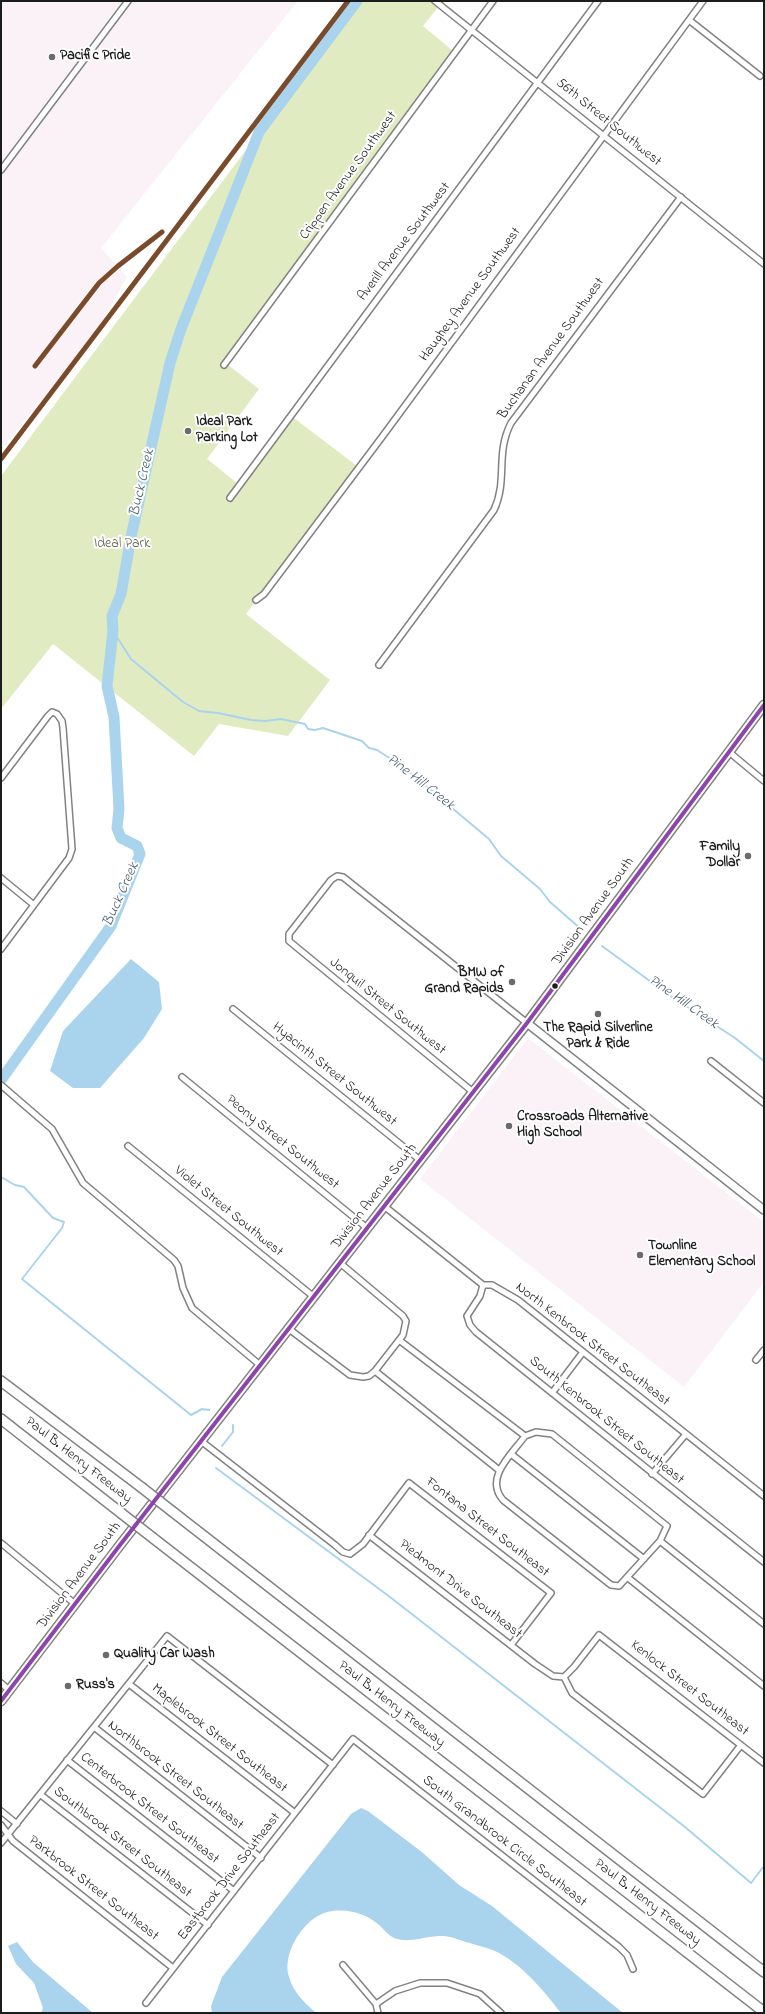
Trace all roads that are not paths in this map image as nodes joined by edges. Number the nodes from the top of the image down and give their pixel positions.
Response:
1 (128, 1) edge
2 (435, 1) edge
3 (493, 1) edge
4 (598, 1) edge
5 (703, 1) edge
6 (689, 20) junction
7 (471, 30) junction
8 (760, 76) dead end
9 (538, 82) junction
10 (603, 134) junction
11 (1, 170) edge
12 (681, 197) junction
13 (764, 264) edge
14 (224, 366) dead end
15 (230, 498) dead end
16 (256, 600) dead end
17 (379, 665) dead end
18 (764, 705) edge
19 (729, 752) junction
20 (1, 778) edge
21 (764, 780) edge
22 (1, 878) edge
23 (34, 905) junction
24 (1, 949) edge
25 (232, 1009) dead end
26 (527, 1023) junction
27 (711, 1061) dead end
28 (182, 1077) dead end
29 (1, 1086) edge
30 (473, 1092) junction
31 (764, 1103) edge
32 (128, 1146) dead end
33 (420, 1160) junction
34 (384, 1206) junction
35 (764, 1210) edge
36 (367, 1228) junction
37 (340, 1263) junction
38 (483, 1285) junction
39 (314, 1297) junction
40 (289, 1329) junction
41 (399, 1340) junction
42 (764, 1350) edge
43 (583, 1352) junction
44 (756, 1360) dead end
45 (260, 1365) junction
46 (374, 1371) junction
47 (1, 1373) edge
48 (1, 1381) edge
49 (552, 1393) junction
50 (1, 1419) edge
51 (1, 1426) edge
52 (686, 1434) junction
53 (524, 1436) junction
54 (80, 1441) junction
55 (201, 1441) junction
56 (40, 1449) junction
57 (511, 1454) junction
58 (499, 1470) junction
59 (652, 1474) junction
60 (764, 1496) edge
61 (369, 1535) junction
62 (660, 1541) junction
63 (1, 1542) edge
64 (644, 1559) junction
65 (764, 1562) edge
66 (627, 1577) junction
67 (75, 1604) junction
68 (764, 1624) edge
69 (511, 1645) junction
70 (564, 1677) junction
71 (1, 1683) edge
72 (128, 1684) junction
73 (764, 1686) edge
74 (9, 1690) junction
75 (2, 1698) edge
76 (94, 1727) junction
77 (353, 1740) joint
78 (741, 1745) junction
79 (68, 1760) junction
80 (764, 1763) edge
81 (333, 1766) junction
82 (41, 1795) junction
83 (1, 1811) edge
84 (295, 1814) junction
85 (17, 1824) junction
86 (1, 1825) edge
87 (8, 1835) junction
88 (1, 1844) edge
89 (261, 1858) junction
90 (234, 1891) junction
91 (208, 1925) junction
92 (344, 1965) dead end
93 (173, 1968) junction
94 (633, 1969) dead end
95 (764, 1972) edge
96 (146, 2003) dead end
97 (376, 2004) junction
98 (764, 2012) edge
99 (378, 2013) edge
100 (501, 2013) edge

1 - 11 street
2 - 7 street, 56th Street Southwest
3 - 7 street, Crippen Avenue Southwest
4 - 9 street, Averill Avenue Southwest
5 - 6 street, Haughey Avenue Southwest
6 - 8 street
6 - 10 street, Haughey Avenue Southwest
7 - 9 street, 56th Street Southwest
7 - 14 street, Crippen Avenue Southwest
9 - 10 street, 56th Street Southwest
9 - 15 street, Averill Avenue Southwest
10 - 12 street, 56th Street Southwest
10 - 16 street, Haughey Avenue Southwest
12 - 13 street, 56th Street Southwest
12 - 17 street, Buchanan Avenue Southwest
18 - 19 main road, Division Avenue South
19 - 21 street
19 - 26 main road, Division Avenue South
20 - 23 street
22 - 23 street
23 - 24 street
25 - 33 street, Hyacinth Street Southwest
26 - 30 main road, Division Avenue South
26 - 30 street, Jonquil Street Southwest
26 - 35 main road
27 - 31 street
28 - 36 street, Peony Street Southwest
29 - 45 street
30 - 33 main road, Division Avenue South
32 - 39 street, Violet Street Southwest
33 - 34 main road, Division Avenue South
34 - 36 main road, Division Avenue South
34 - 38 street, North Kenbrook Street Southeast
36 - 37 main road, Division Avenue South
37 - 39 main road, Division Avenue South
37 - 41 street
38 - 43 street, North Kenbrook Street Southeast
38 - 49 street, South Kenbrook Street Southeast
39 - 40 main road, Division Avenue South
40 - 45 main road, Division Avenue South
40 - 46 street
41 - 46 street
41 - 53 street
42 - 44 street
43 - 49 street
43 - 52 street, North Kenbrook Street Southeast
45 - 55 main road, Division Avenue South
46 - 58 street
47 - 54 highway
48 - 54 highway, Paul B. Henry Freeway
49 - 59 street, South Kenbrook Street Southeast
50 - 56 highway, Paul B. Henry Freeway
51 - 56 highway
52 - 59 street
52 - 60 street, North Kenbrook Street Southeast
53 - 57 street
53 - 62 street
54 - 95 highway, Paul B. Henry Freeway, bridge
55 - 61 street
55 - 67 main road, Division Avenue South
56 - 98 highway, Paul B. Henry Freeway, bridge
57 - 58 street
57 - 64 street
58 - 66 street
59 - 65 street, South Kenbrook Street Southeast
61 - 69 street, Piedmont Drive Southeast
61 - 69 street, Fontana Street Southeast
62 - 64 street
62 - 68 street
63 - 67 street
64 - 66 street
66 - 73 street
67 - 74 main road, Division Avenue South
69 - 70 street, Piedmont Drive Southeast
70 - 78 street, Kenlock Street Southeast
70 - 78 street
71 - 74 street
72 - 76 street
72 - 81 street
72 - 84 street, Maplebrook Street Southeast
74 - 75 main road, Division Avenue South
76 - 79 street
76 - 89 street, Northbrook Street Southeast
77 - 81 street, Eastbrook Drive Southeast
77 - 94 street, South Grandbrook Circle Southeast
78 - 80 street, Kenlock Street Southeast
79 - 82 street
79 - 90 street, Centerbrook Street Southeast
81 - 84 street, Eastbrook Drive Southeast
82 - 85 street
82 - 91 street, Southbrook Street Southeast
83 - 85 street
84 - 89 street, Eastbrook Drive Southeast
85 - 87 street
86 - 87 street, Parkbrook Street Southeast
87 - 88 street
87 - 93 street, Parkbrook Street Southeast
89 - 90 street, Eastbrook Drive Southeast
90 - 91 street, Eastbrook Drive Southeast
91 - 93 street, Eastbrook Drive Southeast
92 - 97 street
93 - 96 street, Eastbrook Drive Southeast
97 - 99 street
97 - 100 street

